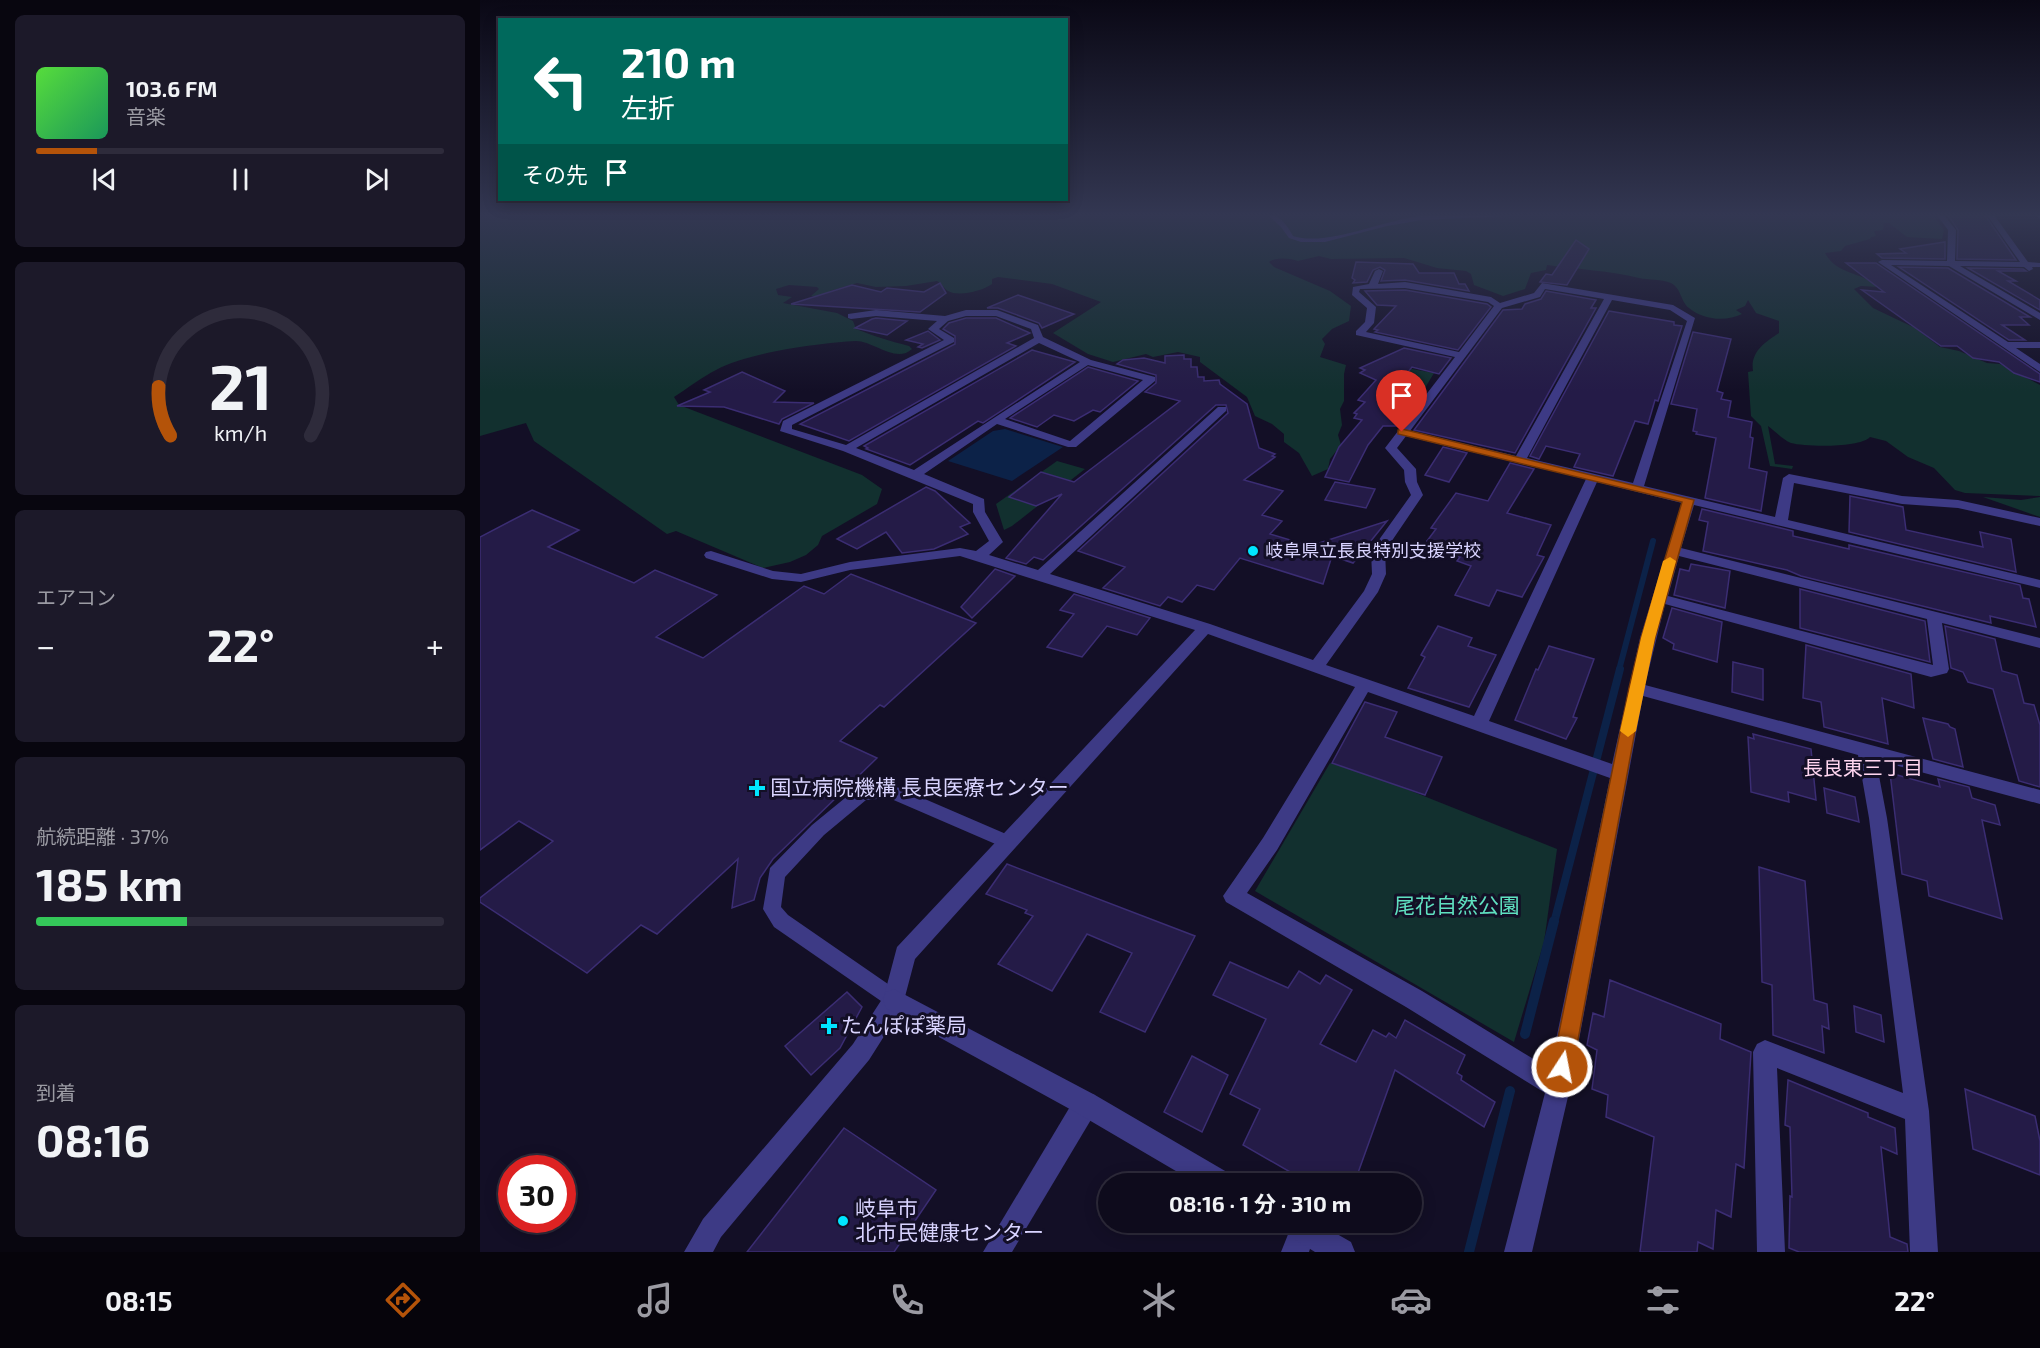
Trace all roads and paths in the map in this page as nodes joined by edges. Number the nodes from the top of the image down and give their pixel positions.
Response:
1 (1378, 273) edge
2 (1898, 273) edge
3 (1968, 273) edge
4 (1372, 287) junction
5 (1609, 297) junction
6 (1499, 306) junction
7 (851, 316) dead end
8 (2040, 317) edge
9 (945, 319) junction
10 (1039, 339) junction
11 (2006, 345) junction
12 (2040, 345) edge
13 (1462, 355) junction
14 (1087, 362) junction
15 (2040, 369) edge
16 (1222, 409) dead end
17 (996, 420) junction
18 (1402, 432) junction
19 (847, 448) junction
20 (1521, 460) junction
21 (915, 475) junction
22 (1593, 477) junction
23 (1638, 488) junction
24 (1689, 500) junction
25 (1781, 522) junction
26 (2040, 522) edge
27 (1673, 550) junction
28 (711, 555) dead end
29 (979, 556) junction
30 (1041, 575) junction
31 (2040, 584) edge
32 (1659, 598) junction
33 (1934, 616) junction
34 (1205, 628) junction
35 (2040, 643) edge
36 (1317, 666) junction
37 (1365, 683) junction
38 (1636, 688) junction
39 (1479, 724) junction
40 (1866, 751) junction
41 (1610, 770) junction
42 (2040, 797) edge
43 (1007, 842) junction
44 (894, 1000) junction
45 (1558, 1088) junction
46 (1086, 1104) junction
47 (1917, 1111) junction
48 (1204, 1173) edge
49 (1296, 1235) edge
50 (698, 1252) edge
51 (997, 1252) edge
52 (1341, 1252) edge
53 (1518, 1252) edge
54 (1771, 1252) edge
55 (1924, 1252) edge

1 - 4 street
2 - 11 street
3 - 8 street
4 - 6 street
4 - 13 street
5 - 6 street
5 - 20 street
5 - 23 street
6 - 13 street
7 - 9 street
9 - 10 street
9 - 19 street
10 - 14 street
10 - 19 street
11 - 12 street
11 - 15 street
13 - 18 street
14 - 17 street
14 - 17 street
16 - 30 street
17 - 21 street
18 - 20 street
18 - 36 street
19 - 21 street
20 - 22 street
21 - 29 street
22 - 23 street
22 - 39 street
23 - 24 street
24 - 25 street
24 - 27 street
25 - 26 street
25 - 31 street
27 - 32 street
27 - 33 street
28 - 29 street
29 - 30 street
30 - 34 street
32 - 33 street
32 - 38 street
33 - 35 street
34 - 36 street
34 - 43 street
36 - 37 street
37 - 39 street
37 - 45 street
38 - 40 street
38 - 41 street
39 - 41 street
40 - 42 street
40 - 47 street
41 - 45 street
43 - 44 street
43 - 44 lane
44 - 46 street
44 - 50 street
45 - 53 street
46 - 48 street
46 - 51 street
47 - 54 street
47 - 55 street
49 - 52 street

